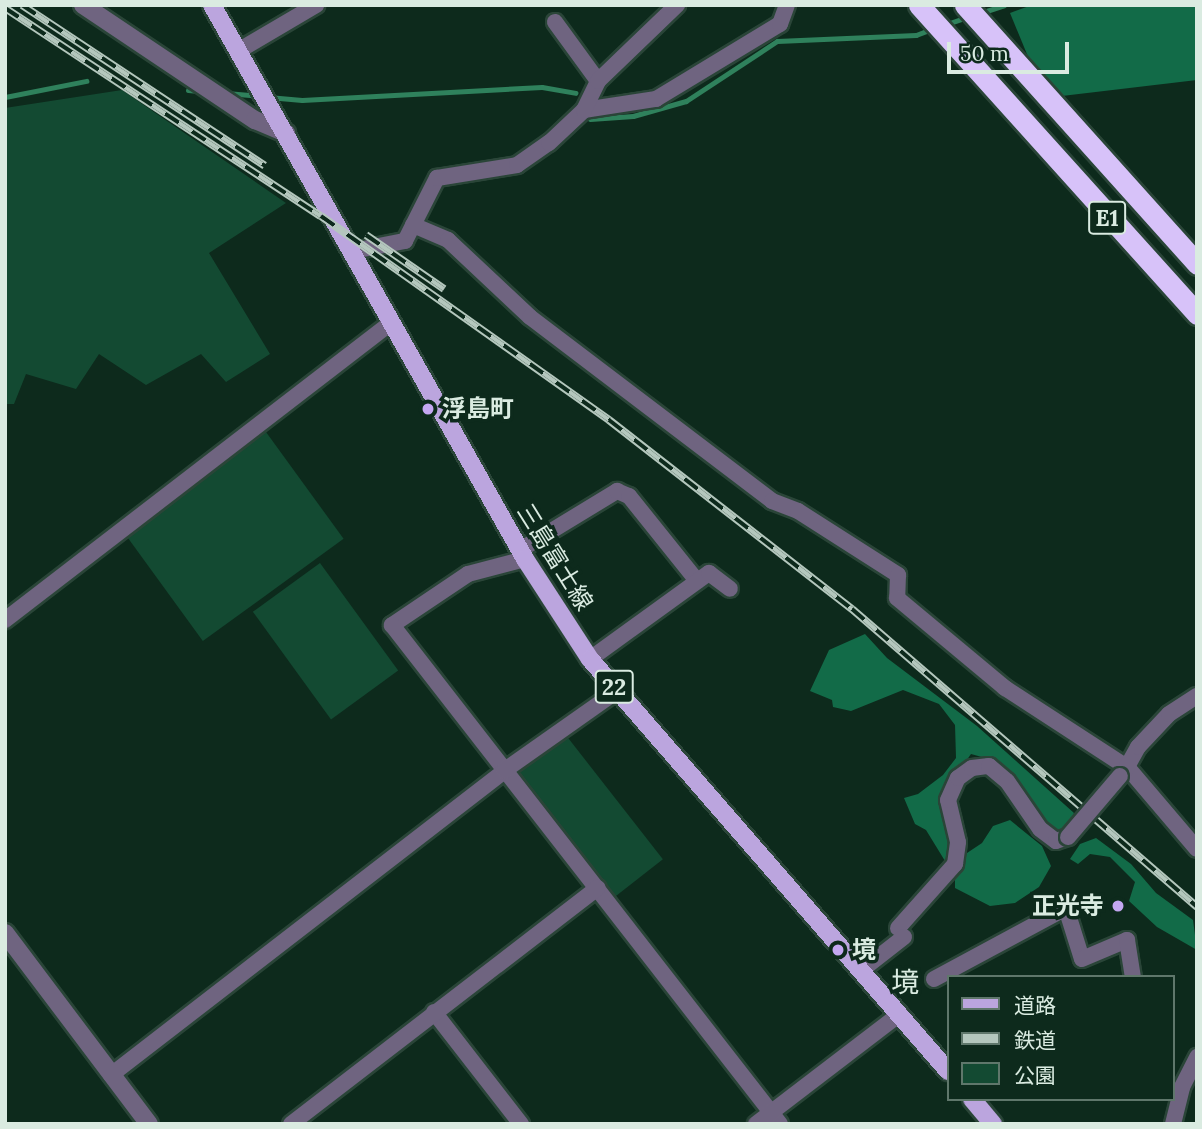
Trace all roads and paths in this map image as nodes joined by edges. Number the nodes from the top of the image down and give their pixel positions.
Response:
1 (83, 5) edge
2 (212, 5) edge
3 (316, 5) edge
4 (677, 5) edge
5 (787, 5) edge
6 (919, 5) edge
7 (965, 5) edge
8 (555, 22) dead end
9 (238, 51) junction
10 (598, 81) junction
11 (584, 110) junction
12 (286, 133) junction
13 (412, 225) junction
14 (353, 251) junction
15 (1197, 264) edge
16 (1197, 314) edge
17 (390, 323) junction
18 (523, 555) junction
19 (697, 581) junction
20 (730, 589) dead end
21 (5, 621) edge
22 (590, 659) junction
23 (617, 691) junction
24 (1197, 696) edge
25 (505, 770) junction
26 (1124, 772) junction
27 (1197, 849) edge
28 (598, 888) junction
29 (5, 933) edge
30 (863, 970) junction
31 (1133, 975) edge
32 (934, 979) dead end
33 (434, 1012) junction
34 (900, 1014) junction
35 (1197, 1057) edge
36 (946, 1069) edge
37 (111, 1075) junction
38 (1177, 1086) edge
39 (974, 1101) edge
40 (776, 1118) edge
41 (149, 1124) edge
42 (291, 1124) edge
43 (521, 1124) edge
44 (756, 1124) edge
45 (993, 1124) edge
46 (1173, 1124) edge

1 - 12 street
2 - 9 main road, 三島富士線 / 22
3 - 9 street
4 - 10 street
5 - 11 street
6 - 16 highway, E1
7 - 15 highway, E1
8 - 10 street
9 - 12 main road, 三島富士線 / 22
10 - 11 street
11 - 13 street
12 - 14 main road, 三島富士線 / 22
13 - 14 street
13 - 26 street
14 - 17 main road, 三島富士線 / 22
17 - 18 main road, 三島富士線 / 22
17 - 21 street
18 - 19 street
18 - 22 main road, 三島富士線 / 22
18 - 25 street
19 - 20 street
19 - 22 street
22 - 23 main road, 三島富士線 / 22
23 - 25 street
23 - 30 main road, 三島富士線 / 22
24 - 26 street
25 - 28 street
25 - 37 street
26 - 27 street
26 - 30 street, bridge
28 - 33 street
28 - 40 street
29 - 37 street
30 - 34 main road, 三島富士線 / 22
31 - 32 street
33 - 42 street
33 - 43 street
34 - 36 main road, 三島富士線 / 22
34 - 40 street
35 - 38 street
37 - 41 street
38 - 46 street
39 - 45 main road
40 - 44 street

